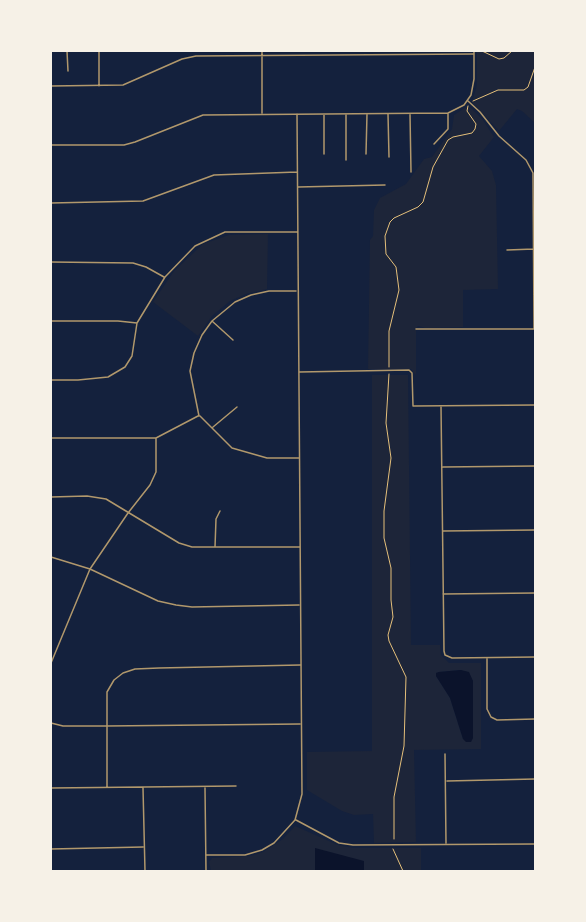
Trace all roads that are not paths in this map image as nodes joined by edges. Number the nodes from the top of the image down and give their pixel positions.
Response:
1 (67, 51) edge
2 (99, 51) edge
3 (262, 51) edge
4 (474, 53) edge
5 (262, 56) junction
6 (68, 71) dead end
7 (51, 86) edge
8 (99, 86) junction
9 (468, 101) junction
10 (388, 113) junction
11 (410, 113) junction
12 (448, 113) junction
13 (262, 114) junction
14 (297, 114) junction
15 (324, 114) junction
16 (346, 114) junction
17 (368, 114) junction
18 (434, 144) dead end
19 (51, 145) edge
20 (324, 154) dead end
21 (366, 154) dead end
22 (388, 157) dead end
23 (346, 160) dead end
24 (297, 172) junction
25 (411, 172) dead end
26 (385, 185) dead end
27 (297, 187) junction
28 (534, 190) edge
29 (51, 203) edge
30 (298, 232) junction
31 (535, 249) edge
32 (507, 250) dead end
33 (51, 262) edge
34 (165, 278) junction
35 (298, 291) junction
36 (51, 321) edge
37 (212, 321) junction
38 (137, 323) junction
39 (416, 329) dead end
40 (534, 329) edge
41 (233, 340) dead end
42 (299, 372) junction
43 (51, 380) edge
44 (535, 405) edge
45 (441, 406) junction
46 (237, 407) dead end
47 (199, 416) junction
48 (212, 428) junction
49 (51, 438) edge
50 (156, 438) junction
51 (299, 458) junction
52 (535, 466) edge
53 (442, 467) junction
54 (51, 497) edge
55 (220, 511) dead end
56 (128, 513) junction
57 (442, 531) junction
58 (535, 531) edge
59 (300, 547) junction
60 (215, 548) junction
61 (51, 557) edge
62 (90, 569) junction
63 (535, 593) edge
64 (442, 594) junction
65 (300, 605) junction
66 (487, 657) junction
67 (535, 657) edge
68 (51, 663) edge
69 (301, 665) junction
70 (535, 719) edge
71 (51, 723) edge
72 (301, 724) junction
73 (106, 726) junction
74 (445, 754) dead end
75 (535, 779) edge
76 (446, 781) junction
77 (236, 786) dead end
78 (107, 787) junction
79 (143, 787) junction
80 (205, 787) junction
81 (51, 788) edge
82 (295, 820) junction
83 (535, 844) edge
84 (446, 845) junction
85 (143, 847) junction
86 (51, 849) edge
87 (206, 855) junction
88 (145, 871) edge
89 (206, 871) edge

1 - 6 street
2 - 8 street
3 - 5 street
4 - 5 street
4 - 9 street
5 - 8 street
5 - 13 street
7 - 8 street
9 - 12 street
9 - 28 street
10 - 11 street
10 - 17 street
10 - 22 street
11 - 12 street
11 - 25 street
12 - 18 street
13 - 14 street
13 - 19 street
14 - 15 street
14 - 24 street
15 - 16 street
15 - 20 street
16 - 17 street
16 - 23 street
17 - 21 street
24 - 27 street
24 - 29 street
26 - 27 street
27 - 30 street
28 - 31 street
30 - 34 street
30 - 35 street
31 - 32 street
31 - 40 street
33 - 34 street
34 - 38 street
35 - 37 street
35 - 42 street
36 - 38 street
37 - 41 street
37 - 47 street
38 - 43 street
39 - 40 street
42 - 45 street
42 - 51 street
44 - 45 street
45 - 53 street
46 - 48 street
47 - 48 street
47 - 50 street
48 - 51 street
49 - 50 street
50 - 56 street
51 - 59 street
52 - 53 street
53 - 57 street
54 - 56 street
55 - 60 street
56 - 60 street
56 - 62 street
57 - 58 street
57 - 64 street
59 - 60 street
59 - 65 street
61 - 62 street
62 - 65 street
62 - 68 street
63 - 64 street
64 - 66 street
65 - 69 street
66 - 67 street
66 - 70 street
69 - 72 street
69 - 73 street
71 - 73 street
72 - 73 street
72 - 82 street
73 - 78 street
74 - 76 street
75 - 76 street
76 - 84 street
77 - 80 street
78 - 79 street
78 - 81 street
79 - 80 street
79 - 85 street
80 - 87 street
82 - 84 street
82 - 87 street
83 - 84 street
85 - 86 street
85 - 88 street
87 - 89 street

